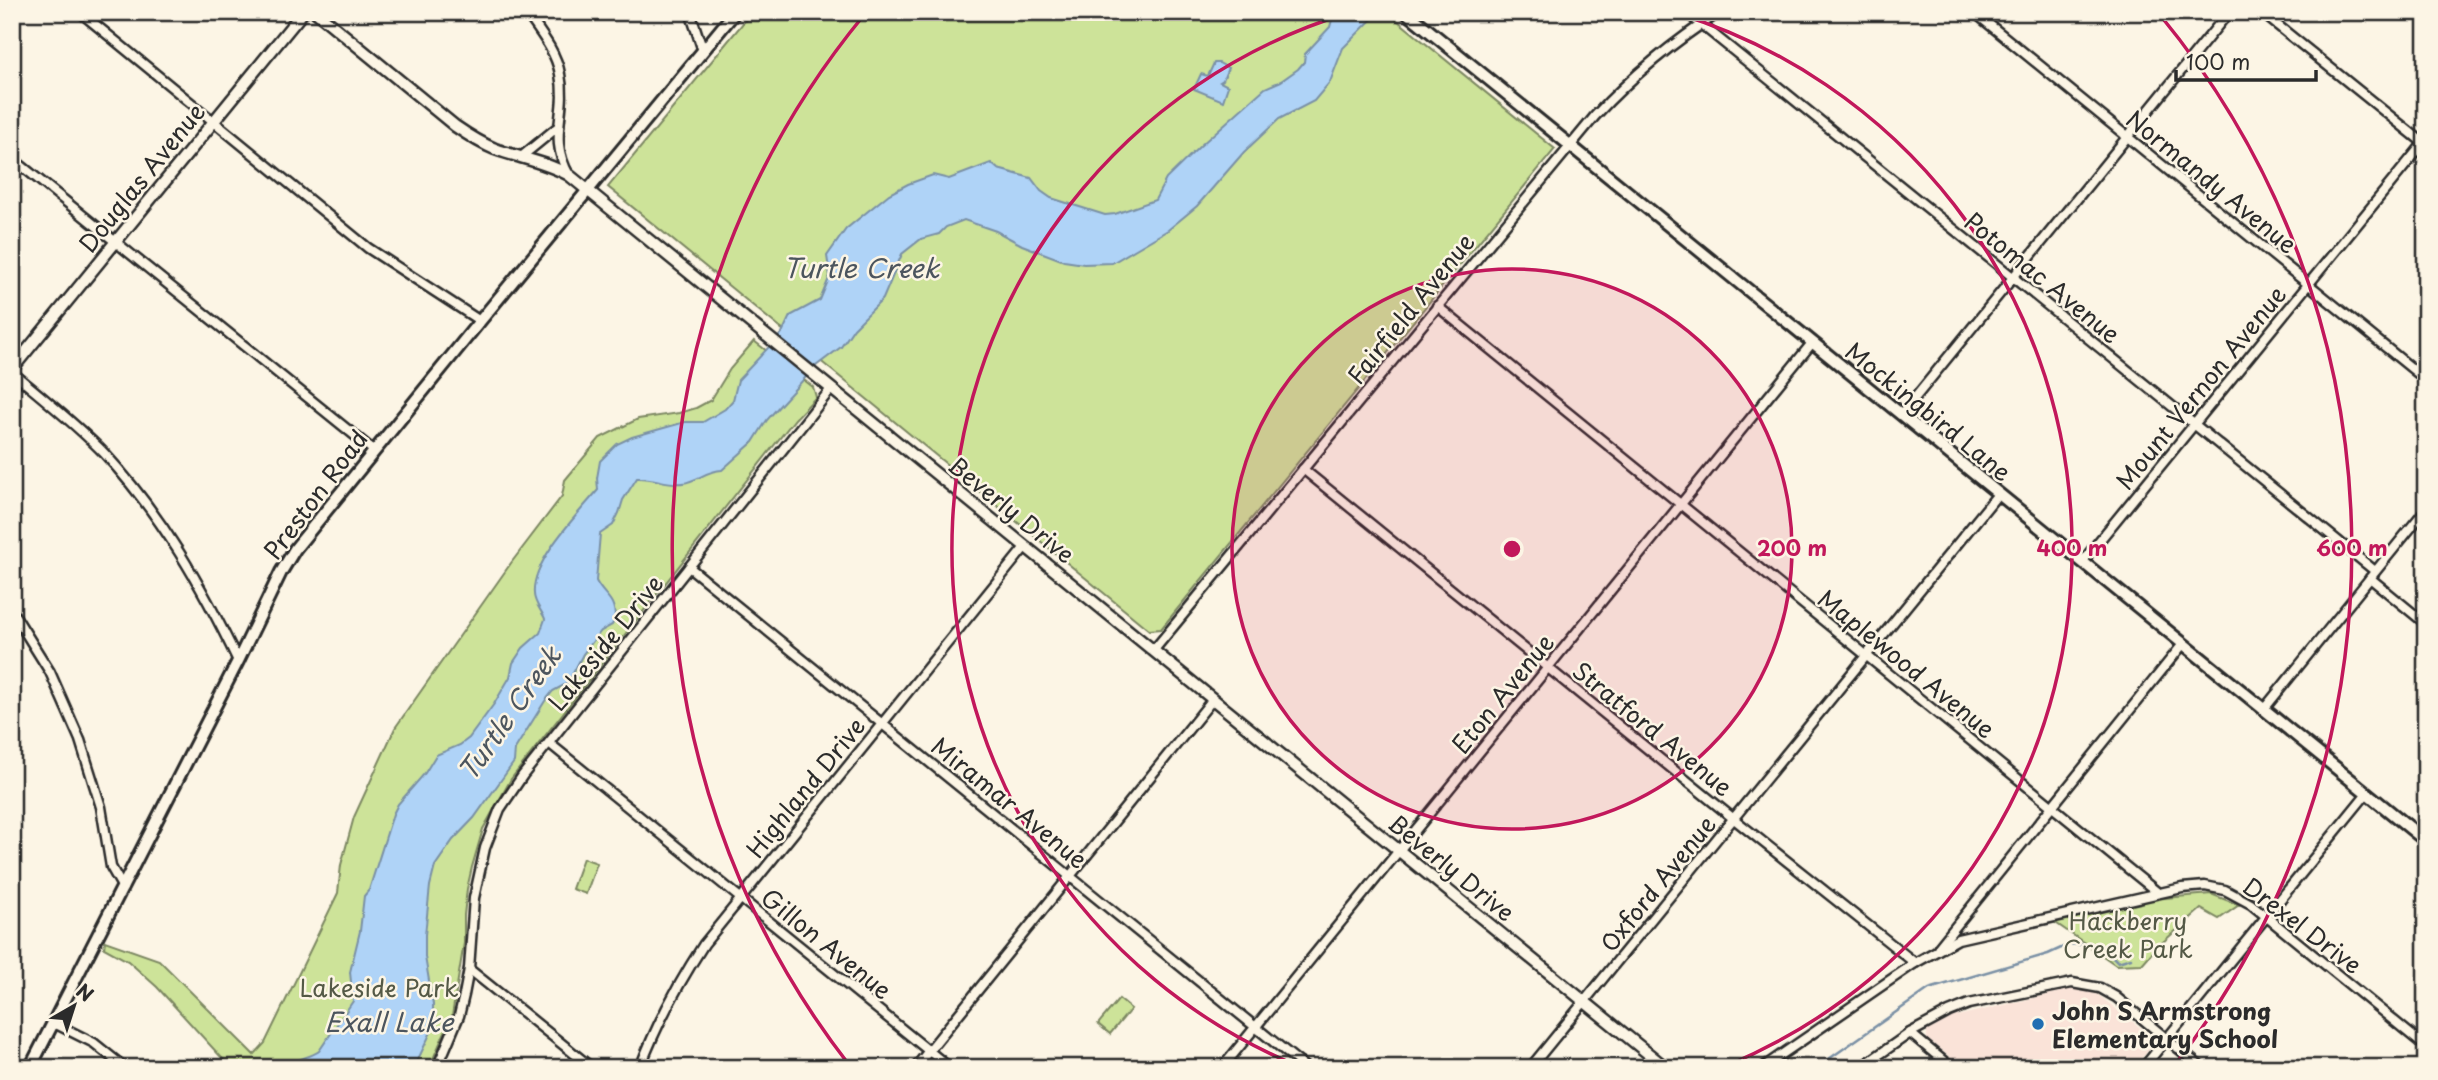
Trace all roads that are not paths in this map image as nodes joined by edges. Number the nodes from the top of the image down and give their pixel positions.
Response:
1 (80, 12) edge
2 (303, 12) edge
3 (316, 12) edge
4 (526, 12) edge
5 (690, 12) edge
6 (735, 12) edge
7 (1406, 12) edge
8 (1686, 12) edge
9 (1720, 12) edge
10 (1974, 12) edge
11 (2228, 12) edge
12 (2262, 12) edge
13 (1701, 24) junction
14 (703, 51) junction
15 (213, 122) junction
16 (559, 127) junction
17 (2127, 137) junction
18 (2425, 143) edge
19 (1570, 146) junction
20 (521, 157) junction
21 (12, 158) edge
22 (569, 175) junction
23 (588, 191) junction
24 (116, 242) junction
25 (2013, 278) junction
26 (2309, 285) junction
27 (1437, 306) junction
28 (480, 321) junction
29 (1812, 343) junction
30 (12, 371) edge
31 (2426, 380) edge
32 (831, 389) junction
33 (1901, 415) junction
34 (2194, 425) junction
35 (374, 451) junction
36 (1303, 469) junction
37 (1998, 494) junction
38 (1682, 504) junction
39 (2426, 509) edge
40 (1025, 547) junction
41 (2082, 562) junction
42 (689, 567) junction
43 (2372, 575) junction
44 (12, 611) edge
45 (2426, 624) edge
46 (2183, 644) junction
47 (1153, 651) junction
48 (1867, 656) junction
49 (238, 662) junction
50 (1546, 667) junction
51 (1213, 699) junction
52 (2264, 709) junction
53 (882, 723) junction
54 (549, 743) junction
55 (2367, 793) junction
56 (2051, 806) junction
57 (1734, 819) junction
58 (2426, 841) edge
59 (1399, 851) junction
60 (1070, 876) junction
61 (122, 888) junction
62 (2157, 892) junction
63 (741, 898) junction
64 (2266, 916) junction
65 (1937, 949) junction
66 (1915, 963) junction
67 (469, 968) junction
68 (1584, 1002) junction
69 (54, 1023) junction
70 (1255, 1027) junction
71 (1910, 1033) junction
72 (2166, 1039) junction
73 (2426, 1047) edge
74 (929, 1051) junction
75 (30, 1068) edge
76 (125, 1068) edge
77 (437, 1068) edge
78 (592, 1068) edge
79 (640, 1068) edge
80 (915, 1068) edge
81 (950, 1068) edge
82 (1222, 1068) edge
83 (1306, 1068) edge
84 (1530, 1068) edge
85 (1666, 1068) edge
86 (1762, 1068) edge
87 (1860, 1068) edge
88 (1952, 1068) edge
89 (2143, 1068) edge
90 (2202, 1068) edge

1 - 15 street
2 - 15 street, Douglas Avenue
3 - 20 street, Beverly Drive
4 - 16 street
5 - 14 street
6 - 14 main road, Preston Road
7 - 19 main road, Mockingbird Lane
8 - 13 street, Potomac Avenue
9 - 13 street, Fairfield Avenue
10 - 17 street, Normandy Avenue
11 - 17 street
12 - 18 street
13 - 19 street, Fairfield Avenue
13 - 25 street, Potomac Avenue
14 - 23 main road, Preston Road
15 - 24 street, Douglas Avenue
15 - 28 street
16 - 20 street
16 - 22 street
17 - 25 street
17 - 26 street, Normandy Avenue
18 - 26 street, Mount Vernon Avenue
19 - 27 street, Fairfield Avenue
19 - 29 main road, Mockingbird Lane
20 - 22 street, Beverly Drive
21 - 24 street
22 - 23 street, Beverly Drive
23 - 28 main road, Preston Road
23 - 32 street, Beverly Drive
24 - 30 street, Douglas Avenue
24 - 35 street
25 - 33 street
25 - 34 street, Potomac Avenue
26 - 31 street, Normandy Avenue
26 - 34 street, Mount Vernon Avenue
27 - 36 street, Fairfield Avenue
27 - 38 street, Maplewood Avenue
28 - 35 main road, Preston Road
29 - 33 main road, Mockingbird Lane
29 - 38 street, Eton Avenue
30 - 49 street
32 - 40 street, Beverly Drive
32 - 42 street, Lakeside Drive
33 - 37 main road, Mockingbird Lane
34 - 41 street, Mount Vernon Avenue
34 - 43 street, Potomac Avenue
35 - 49 main road, Preston Road
36 - 47 street, Fairfield Avenue
36 - 50 street, Stratford Avenue
37 - 41 main road, Mockingbird Lane
37 - 48 street, Oxford Avenue
38 - 48 street, Maplewood Avenue
38 - 50 street, Eton Avenue
39 - 43 street
40 - 47 street, Beverly Drive
40 - 53 street, Highland Drive
41 - 46 main road, Mockingbird Lane
42 - 53 street, Miramar Avenue
42 - 54 street, Lakeside Drive
43 - 45 street, Potomac Avenue
43 - 52 street
44 - 61 street
46 - 52 main road, Mockingbird Lane
46 - 56 street
47 - 51 street, Beverly Drive
48 - 56 street, Maplewood Avenue
48 - 57 street, Oxford Avenue
49 - 61 main road, Preston Road
50 - 57 street, Stratford Avenue
50 - 59 street, Eton Avenue
51 - 59 street, Beverly Drive
51 - 60 street
52 - 55 main road, Mockingbird Lane
53 - 60 street, Miramar Avenue
53 - 63 street, Highland Drive
54 - 63 street, Gillon Avenue
54 - 67 street, Lakeside Drive
55 - 58 main road, Mockingbird Lane
55 - 64 street
56 - 62 street, Maplewood Avenue
56 - 65 street
57 - 66 street, Stratford Avenue
57 - 68 street, Oxford Avenue
59 - 68 street, Beverly Drive
59 - 70 street, Eton Avenue
60 - 70 street, Miramar Avenue
60 - 74 street
61 - 69 main road, Preston Road
62 - 64 street, Drexel Drive
62 - 65 street, Drexel Drive
63 - 74 street, Gillon Avenue
63 - 79 street, Highland Drive
64 - 72 street
64 - 73 street, Drexel Drive
65 - 66 street, Drexel Drive
66 - 86 street, Drexel Drive
67 - 77 street, Lakeside Drive
67 - 78 street
68 - 84 street, Oxford Avenue
68 - 85 street, Beverly Drive
69 - 75 main road, Preston Road
69 - 76 street
70 - 82 street, Eton Avenue
70 - 83 street, Miramar Avenue
71 - 72 street
71 - 87 street
71 - 88 street
72 - 89 street
72 - 90 street
74 - 80 street
74 - 81 street, Gillon Avenue

